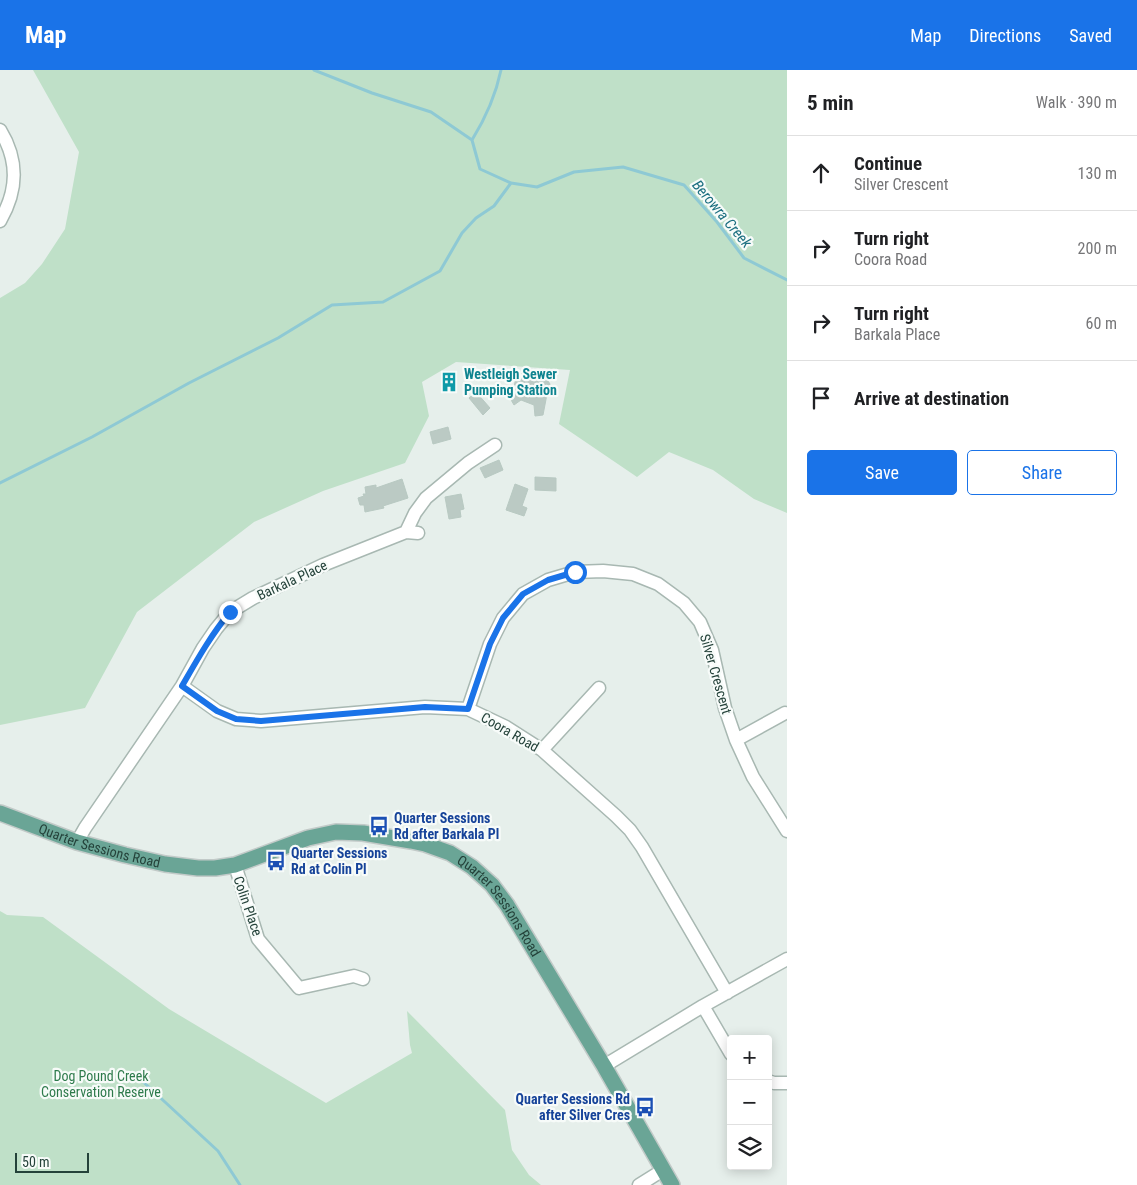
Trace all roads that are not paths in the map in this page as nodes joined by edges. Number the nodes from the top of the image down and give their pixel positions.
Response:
1 (0, 130) edge
2 (0, 221) edge
3 (495, 445) dead end
4 (182, 686) junction
5 (599, 688) dead end
6 (468, 709) junction
7 (785, 713) dead end
8 (736, 740) junction
9 (542, 750) junction
10 (0, 813) edge
11 (787, 831) edge
12 (77, 842) junction
13 (234, 865) junction
14 (787, 959) edge
15 (363, 979) dead end
16 (727, 992) junction
17 (703, 1006) junction
18 (727, 1047) edge
19 (604, 1066) junction
20 (772, 1082) edge
21 (787, 1083) edge
22 (664, 1170) junction
23 (639, 1185) edge
24 (672, 1185) edge

1 - 2 street
3 - 4 street, Barkala Place
4 - 6 street, Coora Road
4 - 12 street, Barkala Place
5 - 9 street
6 - 8 street, Silver Crescent
6 - 9 street, Coora Road
7 - 8 street
8 - 11 street, Silver Crescent
9 - 16 street, Coora Road
10 - 12 main road, Quarter Sessions Road
12 - 13 main road, Quarter Sessions Road
13 - 15 street, Colin Place
13 - 19 main road, Quarter Sessions Road
14 - 16 street
16 - 17 street
17 - 18 street
17 - 19 street
19 - 22 main road, Quarter Sessions Road
20 - 21 street
22 - 23 street
22 - 24 main road, Quarter Sessions Road

